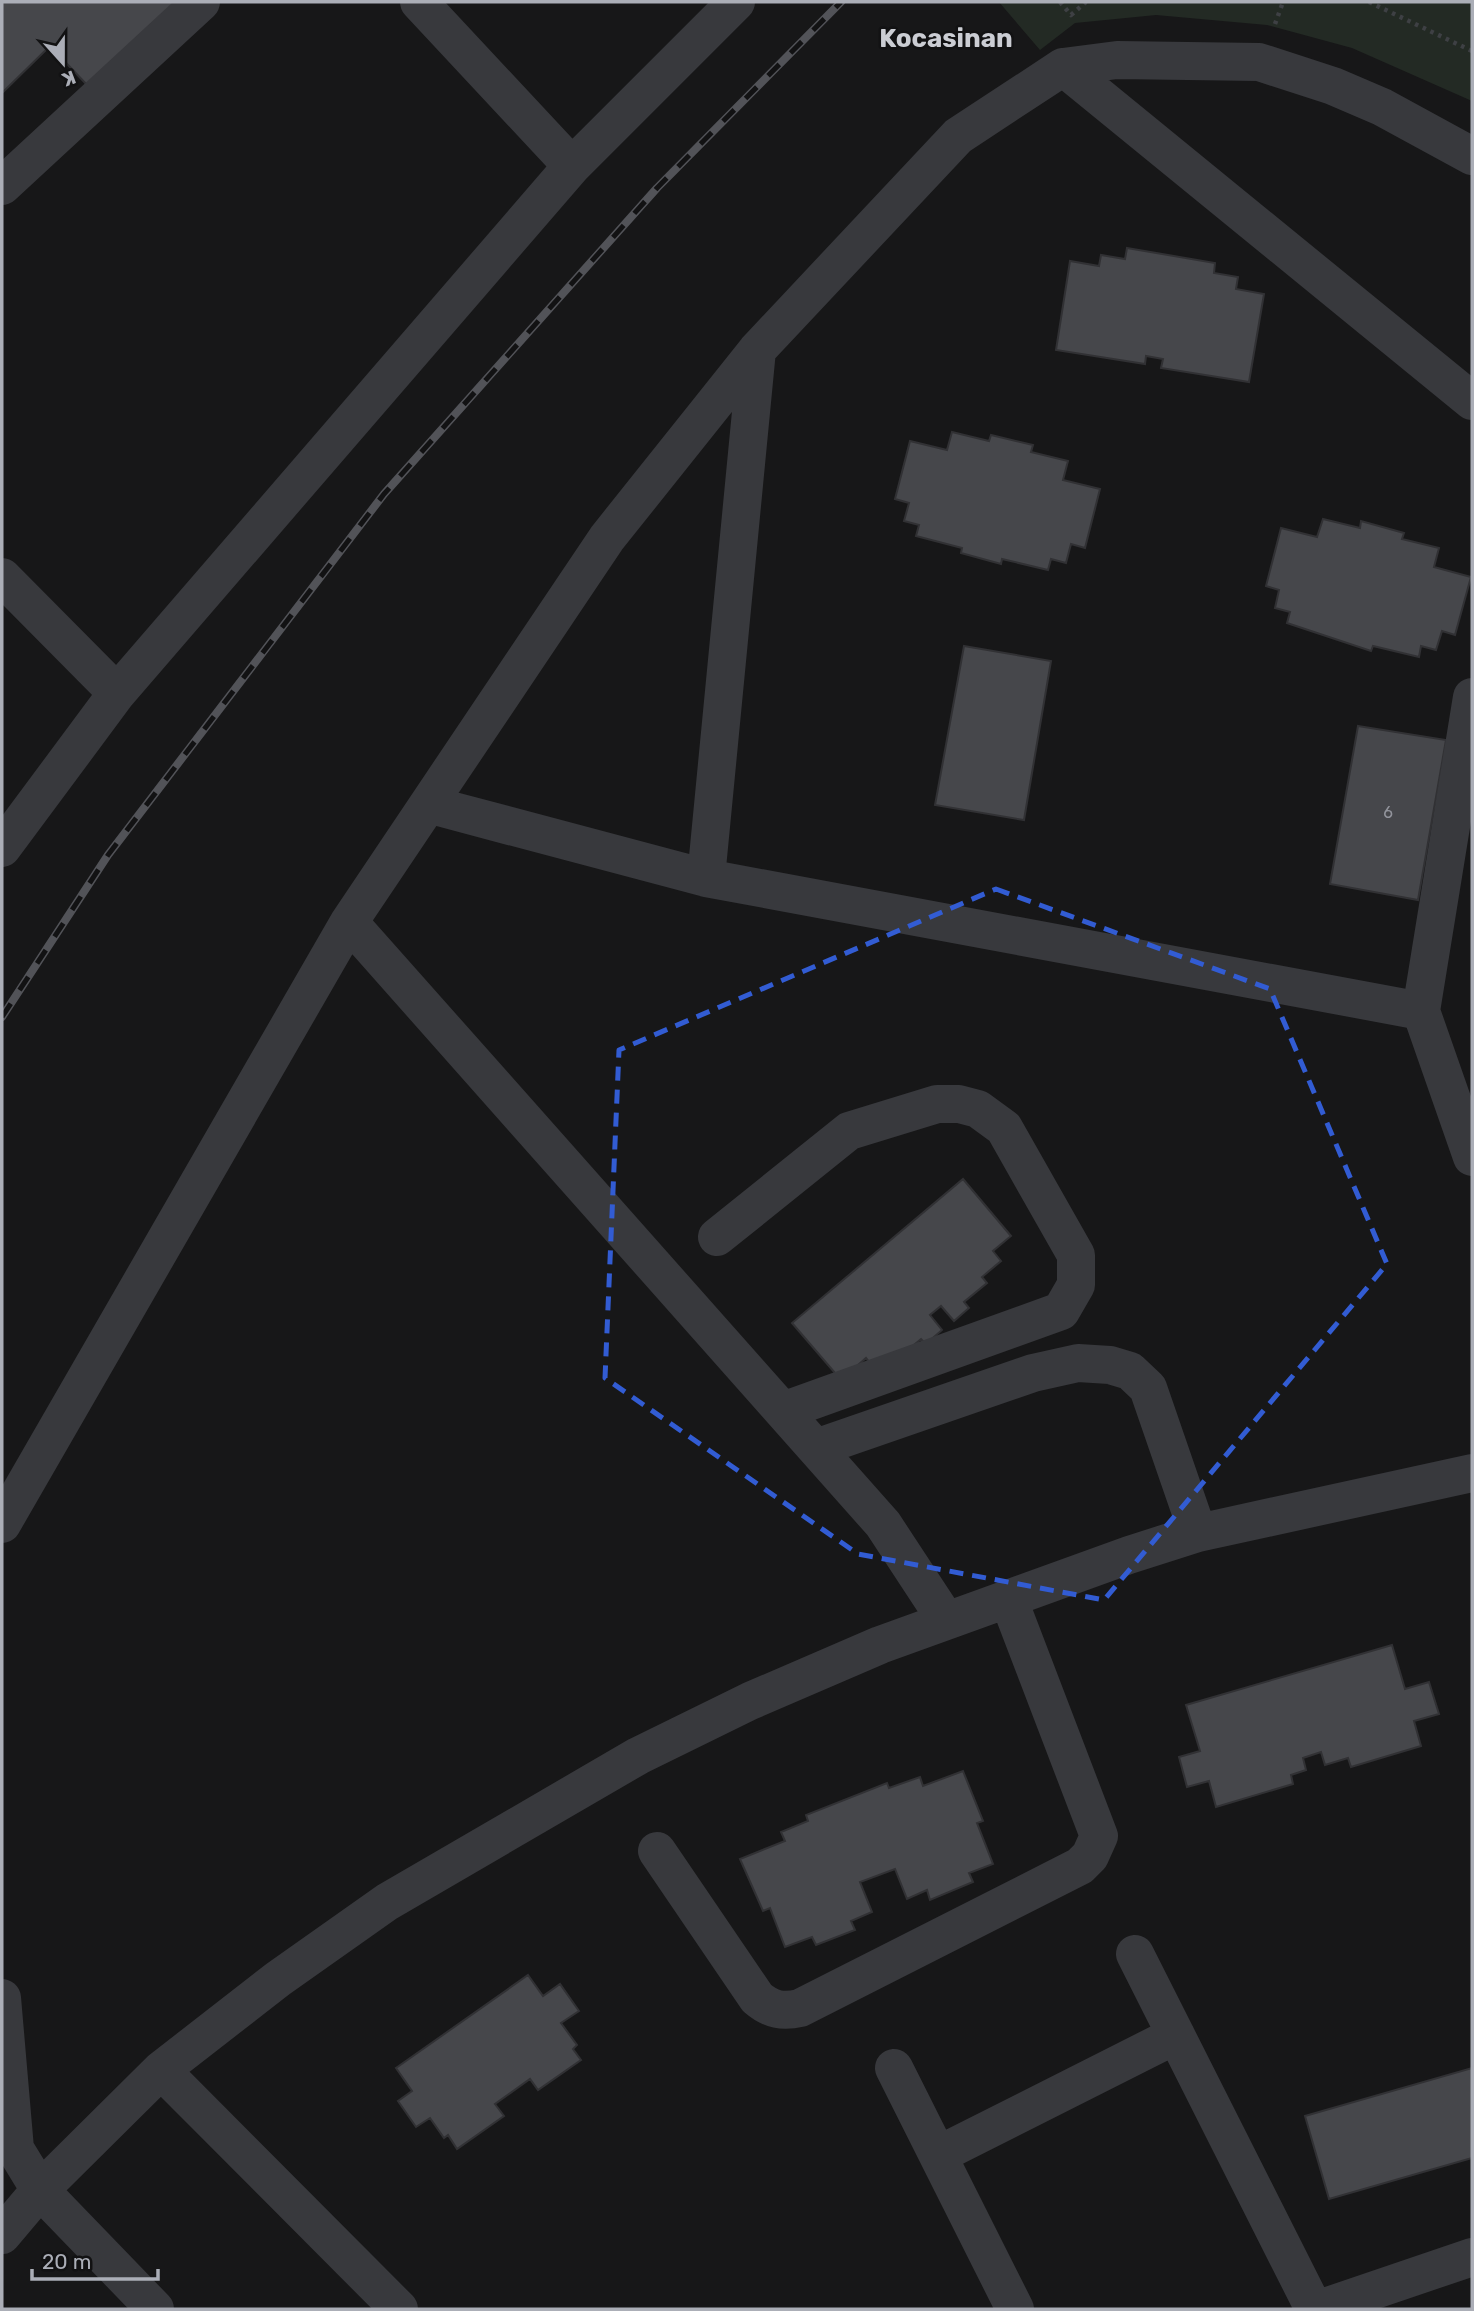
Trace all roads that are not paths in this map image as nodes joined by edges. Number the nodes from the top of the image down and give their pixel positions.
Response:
1 (201, 2) edge
2 (419, 2) edge
3 (736, 2) edge
4 (1063, 67) junction
5 (1472, 156) edge
6 (572, 166) junction
7 (2, 186) edge
8 (757, 349) junction
9 (1472, 401) edge
10 (2, 577) edge
11 (117, 693) junction
12 (1472, 697) edge
13 (431, 805) junction
14 (2, 848) edge
15 (706, 878) junction
16 (349, 922) junction
17 (1421, 1012) junction
18 (1472, 1157) edge
19 (717, 1237) dead end
20 (783, 1411) junction
21 (816, 1448) junction
22 (1472, 1473) edge
23 (2, 1524) edge
24 (1198, 1534) junction
25 (1008, 1598) junction
26 (946, 1620) junction
27 (657, 1851) dead end
28 (1135, 1954) dead end
29 (2, 1998) edge
30 (1176, 2035) junction
31 (894, 2068) dead end
32 (162, 2070) junction
33 (938, 2155) junction
34 (40, 2190) junction
35 (2, 2235) edge
36 (1472, 2257) edge
37 (155, 2309) edge
38 (399, 2309) edge
39 (1015, 2309) edge
40 (1316, 2309) edge

1 - 7 street
2 - 6 street
3 - 6 street
4 - 5 street
4 - 8 street
4 - 9 street
6 - 11 street
8 - 13 street
8 - 15 street
10 - 11 street
11 - 14 street
12 - 17 street
13 - 15 street
13 - 16 street
15 - 17 street
16 - 20 street
16 - 23 street
17 - 18 street
19 - 20 street
20 - 21 street
21 - 24 street
21 - 26 street
22 - 24 street
24 - 25 street
25 - 26 street
25 - 27 street
26 - 32 street
28 - 30 street
29 - 34 street
30 - 33 street
30 - 40 street
31 - 33 street
32 - 34 street
32 - 38 street
33 - 39 street
34 - 35 street
34 - 37 street
36 - 40 street

